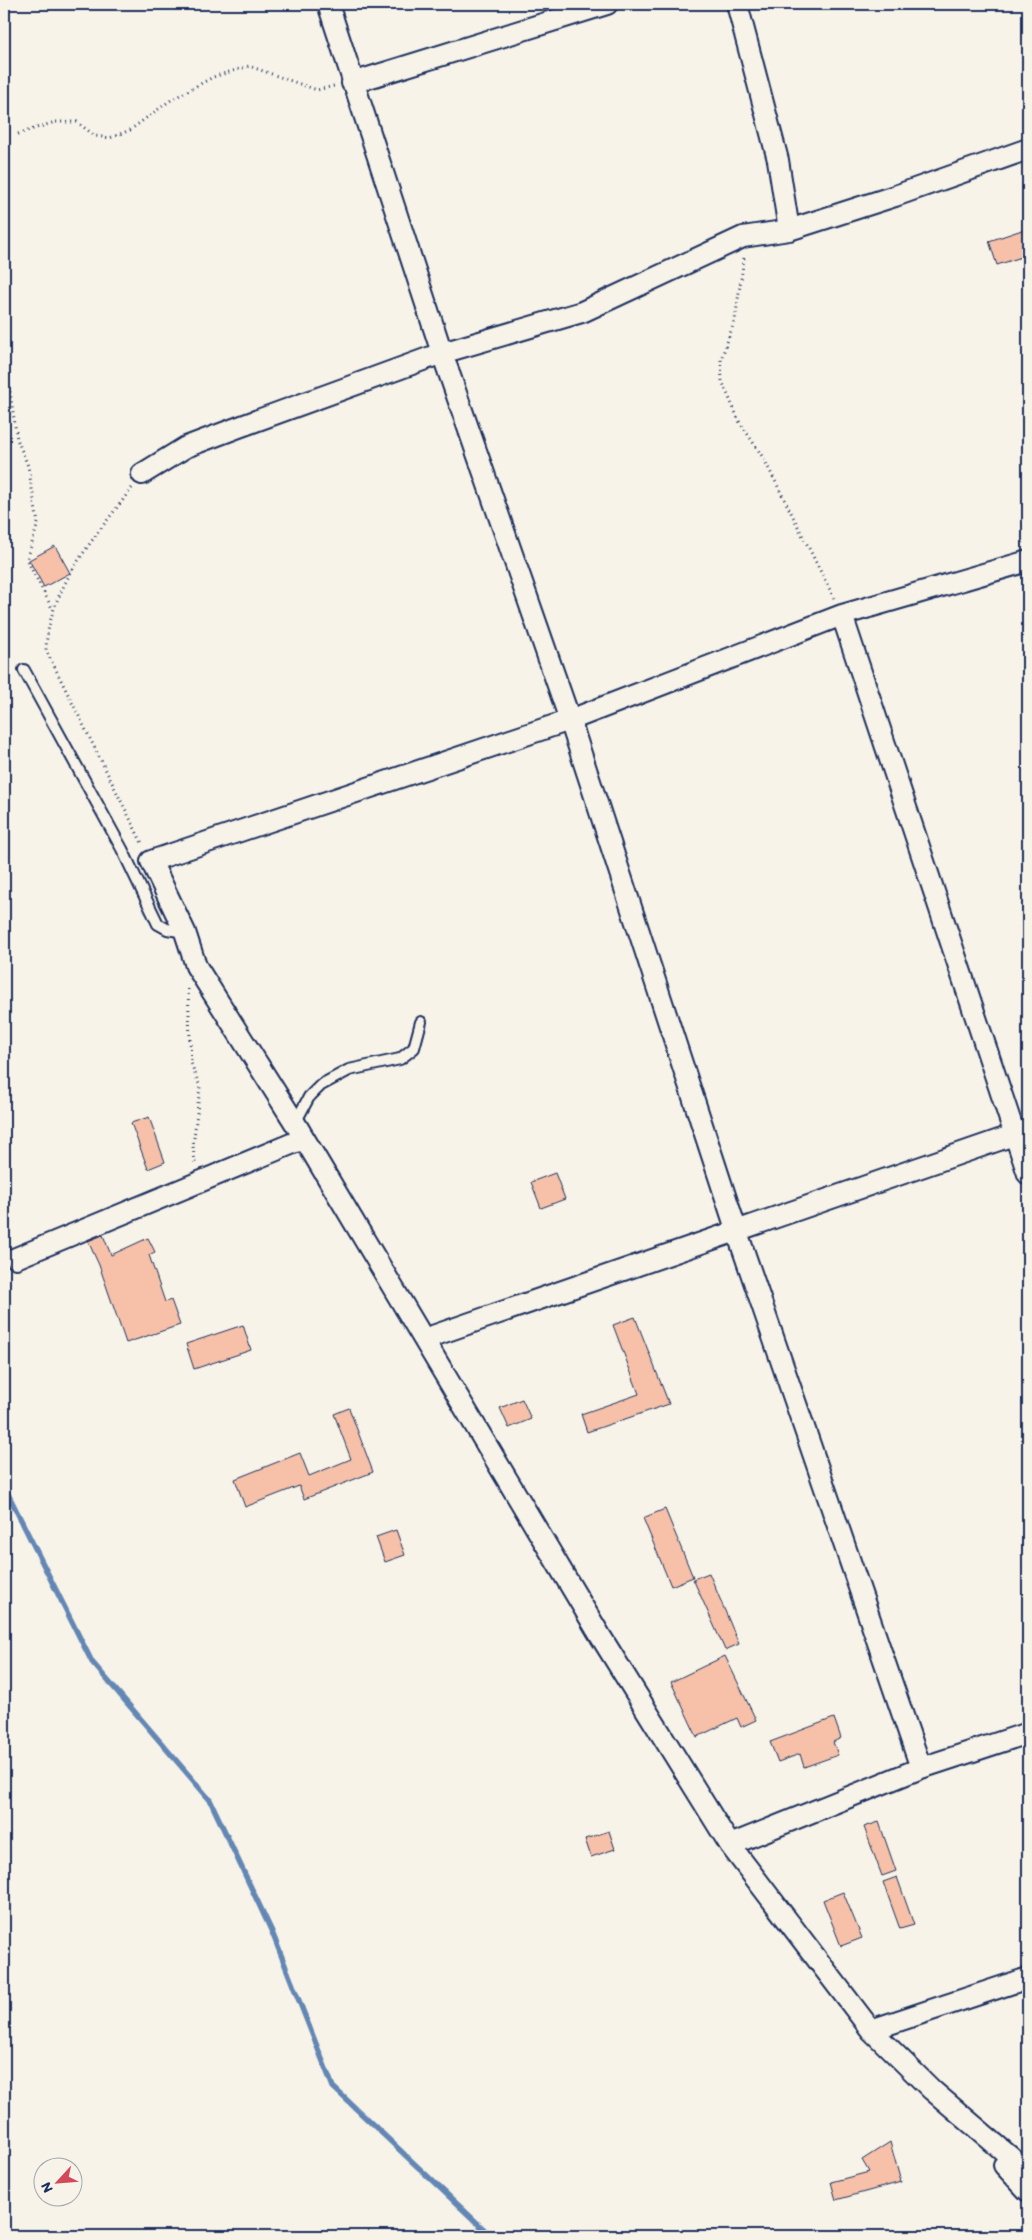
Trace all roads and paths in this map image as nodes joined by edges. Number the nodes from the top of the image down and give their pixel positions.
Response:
1 (328, 4) edge
2 (607, 4) edge
3 (737, 4) edge
4 (352, 83) junction
5 (18, 134) dead end
6 (1028, 149) edge
7 (789, 230) junction
8 (743, 237) junction
9 (4, 352) edge
10 (442, 353) junction
11 (142, 474) joint
12 (1028, 560) edge
13 (53, 608) junction
14 (842, 614) junction
15 (24, 670) dead end
16 (570, 720) junction
17 (151, 861) junction
18 (185, 932) junction
19 (196, 966) junction
20 (421, 1022) dead end
21 (299, 1131) junction
22 (1022, 1132) edge
23 (1028, 1174) edge
24 (197, 1184) junction
25 (737, 1232) junction
26 (16, 1258) dead end
27 (424, 1339) junction
28 (1028, 1734) edge
29 (921, 1768) junction
30 (730, 1846) junction
31 (1028, 1978) edge
32 (870, 2030) junction
33 (949, 2105) junction
34 (1028, 2172) edge
35 (1028, 2191) edge

1 - 4 street
2 - 4 street
3 - 7 street
4 - 5 path
4 - 10 street
6 - 7 street
7 - 8 street
8 - 10 street
8 - 14 path
9 - 13 path
10 - 11 street
10 - 16 street
11 - 13 path
12 - 14 street
13 - 17 path
14 - 16 street
14 - 22 street
15 - 18 lane
16 - 17 street
16 - 25 street
17 - 18 street
18 - 19 street
19 - 21 street
19 - 24 path
20 - 21 lane
21 - 24 street
21 - 27 street
22 - 23 street
22 - 25 street
24 - 26 street
25 - 27 street
25 - 29 street
27 - 30 street
28 - 29 street
29 - 30 street
30 - 32 street
31 - 32 street
32 - 33 street
33 - 34 street
33 - 35 street

